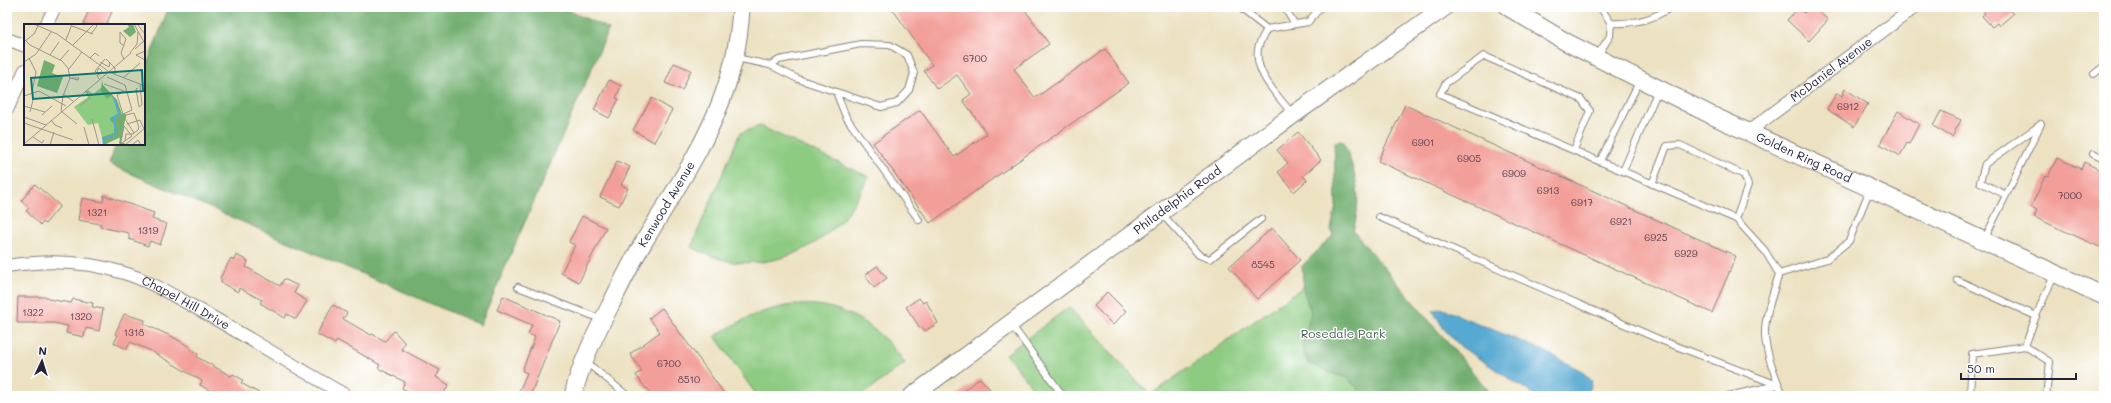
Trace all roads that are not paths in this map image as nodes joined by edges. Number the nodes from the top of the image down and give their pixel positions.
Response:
1 (55, 7) edge
2 (741, 7) edge
3 (1239, 7) edge
4 (1284, 7) edge
5 (1321, 7) edge
6 (1446, 7) edge
7 (1508, 7) edge
8 (1600, 7) edge
9 (1671, 7) edge
10 (1915, 7) edge
11 (1294, 23) junction
12 (1611, 23) junction
13 (46, 24) edge
14 (1267, 29) junction
15 (7, 39) edge
16 (24, 46) edge
17 (736, 58) junction
18 (1596, 58) junction
19 (770, 66) junction
20 (2104, 66) edge
21 (24, 72) edge
22 (2094, 74) dead end
23 (1640, 80) junction
24 (1659, 89) junction
25 (836, 92) junction
26 (7, 110) edge
27 (1293, 115) junction
28 (1748, 132) junction
29 (1574, 150) junction
30 (2093, 154) dead end
31 (2104, 159) edge
32 (1600, 161) junction
33 (1623, 171) junction
34 (1652, 184) junction
35 (1870, 189) junction
36 (2006, 195) junction
37 (1161, 213) junction
38 (1379, 217) dead end
39 (1261, 219) dead end
40 (1736, 219) junction
41 (919, 220) dead end
42 (1983, 241) junction
43 (7, 266) edge
44 (1779, 274) junction
45 (2055, 274) junction
46 (1957, 280) dead end
47 (518, 287) dead end
48 (2104, 296) edge
49 (2036, 316) junction
50 (603, 320) junction
51 (1011, 324) junction
52 (2025, 346) junction
53 (585, 361) junction
54 (1778, 384) junction
55 (347, 396) edge
56 (573, 396) edge
57 (628, 396) edge
58 (912, 396) edge
59 (1063, 396) edge
60 (1728, 396) edge
61 (1784, 396) edge
62 (1970, 396) edge
63 (2046, 396) edge

1 - 13 street
2 - 17 street, Kenwood Avenue
3 - 14 lane
4 - 11 lane
5 - 11 lane
6 - 27 street, Philadelphia Road
7 - 18 street, Golden Ring Road
8 - 12 lane
9 - 12 lane
10 - 28 street, McDaniel Avenue
11 - 14 lane
12 - 18 lane
14 - 27 lane
15 - 16 street
17 - 19 lane
17 - 50 street, Kenwood Avenue
18 - 23 street, Golden Ring Road
19 - 25 lane
19 - 25 lane
20 - 22 lane
21 - 26 street
23 - 24 street, Golden Ring Road
23 - 32 lane
24 - 28 street, Golden Ring Road
24 - 33 lane
25 - 41 lane
27 - 37 street, Philadelphia Road
28 - 35 street, Golden Ring Road
29 - 29 lane
29 - 32 lane
30 - 31 lane
32 - 33 lane
33 - 34 lane
34 - 40 lane
34 - 40 lane
35 - 42 street, Golden Ring Road
35 - 44 lane
36 - 36 lane
36 - 42 lane
37 - 39 lane
37 - 51 street, Philadelphia Road
38 - 54 lane
40 - 44 lane
42 - 45 street, Golden Ring Road
43 - 55 street, Chapel Hill Drive
44 - 54 lane
45 - 48 street, Golden Ring Road
45 - 49 lane
46 - 49 lane
47 - 50 lane
49 - 52 lane
50 - 53 street, Kenwood Avenue
51 - 58 street, Philadelphia Road
51 - 59 lane
52 - 62 lane
52 - 63 lane
53 - 56 street, Kenwood Avenue
53 - 57 lane
54 - 60 lane
54 - 61 lane

